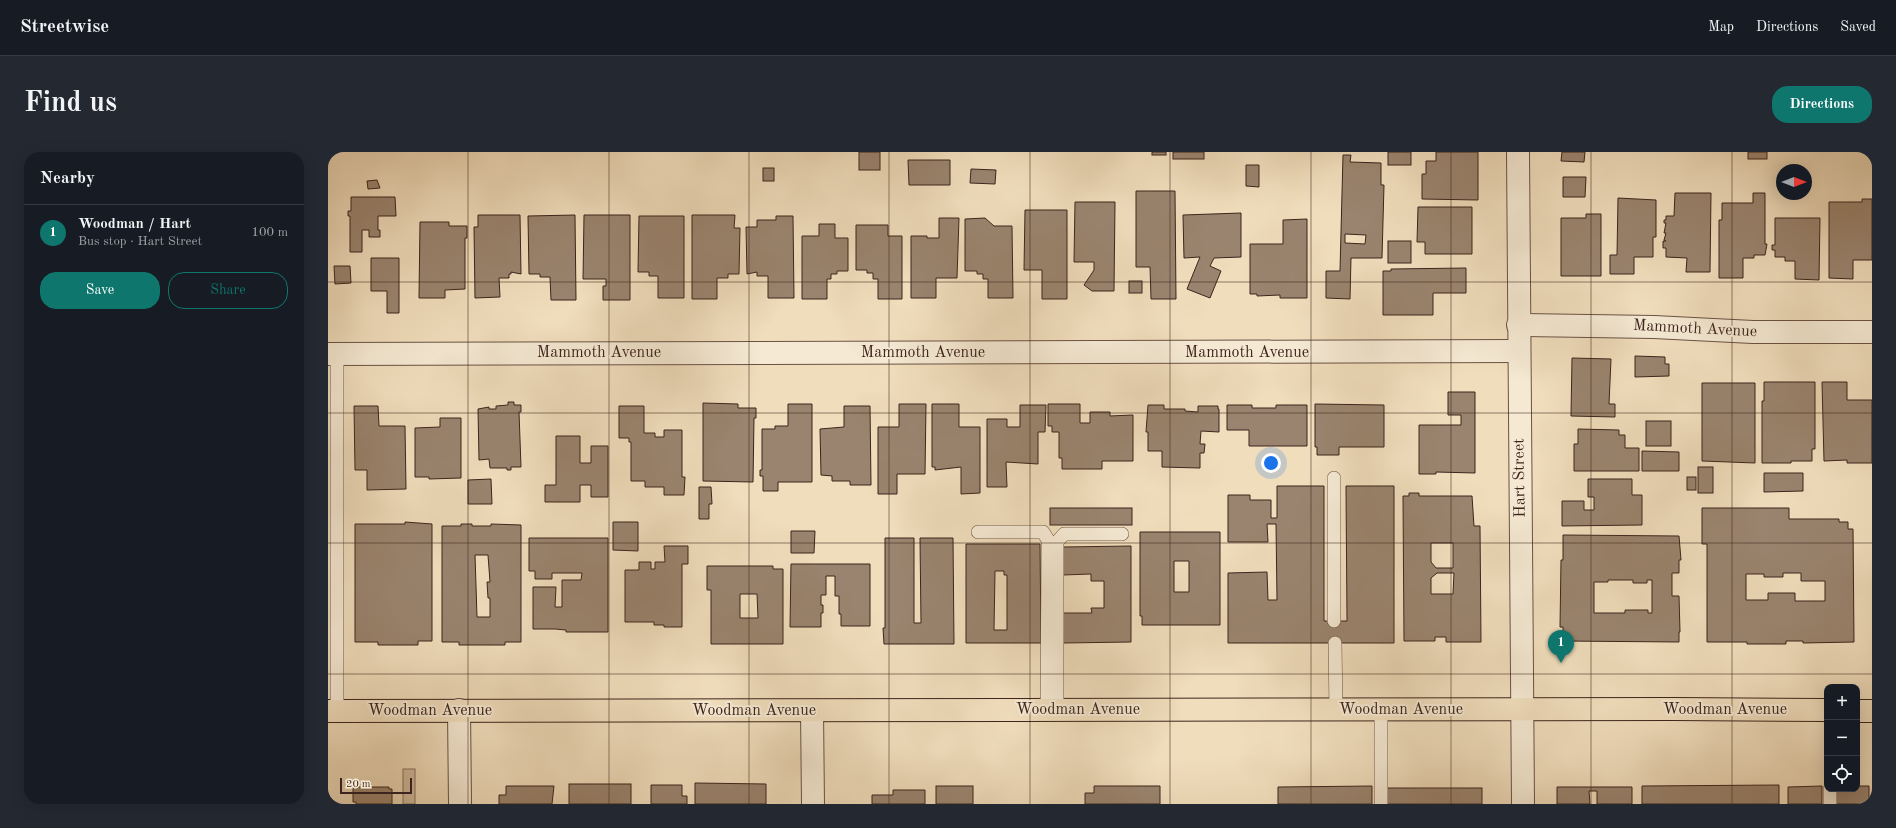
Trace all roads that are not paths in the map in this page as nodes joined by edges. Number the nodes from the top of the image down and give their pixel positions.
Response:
1 (1518, 152) edge
2 (1518, 325) junction
3 (1872, 332) edge
4 (1518, 351) junction
5 (333, 354) edge
6 (332, 424) edge
7 (1334, 478) dead end
8 (978, 532) dead end
9 (1122, 534) dead end
10 (1334, 621) dead end
11 (1335, 643) dead end
12 (459, 710) junction
13 (1052, 710) junction
14 (1336, 710) junction
15 (1380, 710) junction
16 (1522, 710) junction
17 (1824, 710) edge
18 (332, 711) edge
19 (812, 711) junction
20 (1860, 711) edge
21 (1872, 711) edge
22 (1830, 792) edge
23 (460, 804) edge
24 (813, 804) edge
25 (1381, 804) edge
26 (1523, 804) edge
27 (1830, 804) edge

1 - 2 street, Hart Street
2 - 3 street, Mammoth Avenue
2 - 4 street, Hart Street
4 - 5 street, Mammoth Avenue
4 - 16 street, Hart Street
5 - 6 lane
6 - 18 lane
7 - 10 lane
8 - 13 lane
9 - 13 lane
11 - 14 lane
12 - 18 main road, Woodman Avenue
12 - 19 main road, Woodman Avenue
12 - 23 street
13 - 14 main road, Woodman Avenue
13 - 19 main road, Woodman Avenue
14 - 15 main road, Woodman Avenue
15 - 16 main road, Woodman Avenue
15 - 25 lane
16 - 17 main road, Woodman Avenue
16 - 26 street, Hart Street
19 - 24 street
20 - 21 main road
22 - 27 lane

